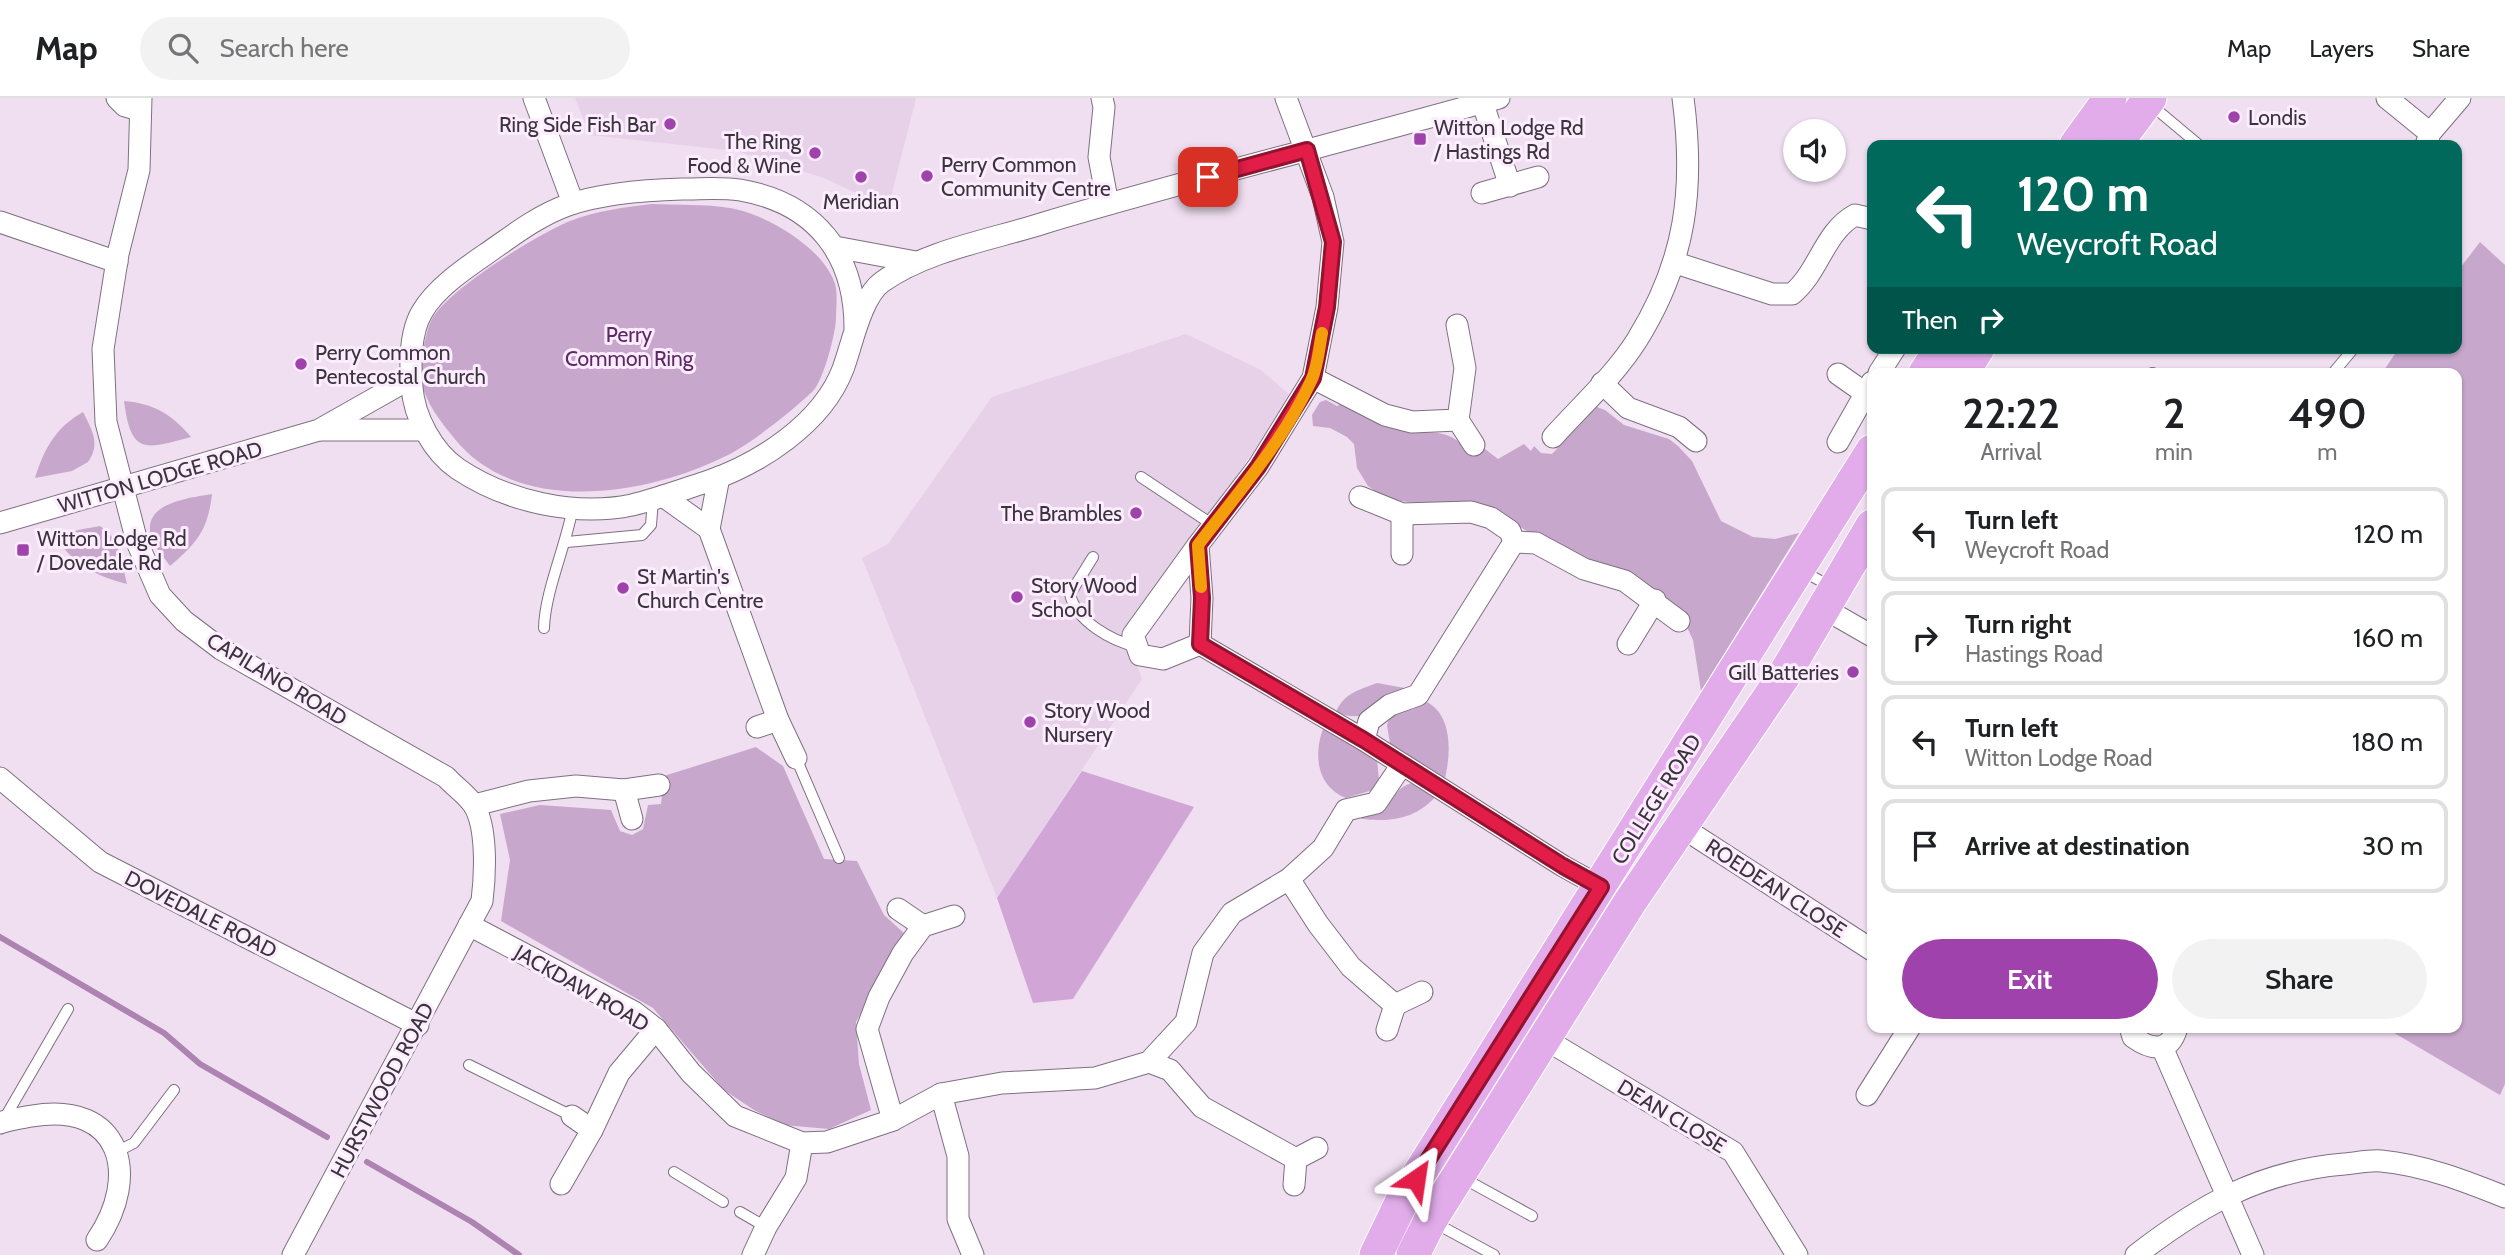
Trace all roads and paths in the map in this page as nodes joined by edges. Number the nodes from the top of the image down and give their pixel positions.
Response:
1 (117, 98) edge
2 (534, 98) edge
3 (1102, 98) edge
4 (1286, 98) edge
5 (1684, 98) edge
6 (2110, 98) edge
7 (2386, 98) edge
8 (2460, 98) edge
9 (2146, 99) edge
10 (1488, 100) edge
11 (140, 104) edge
12 (2428, 139) edge
13 (2080, 140) edge
14 (2118, 140) edge
15 (2193, 140) edge
16 (1307, 150) junction
17 (1538, 177) dead end
18 (1510, 186) junction
19 (1482, 193) dead end
20 (573, 203) junction
21 (1108, 204) junction
22 (1867, 218) edge
23 (0, 222) edge
24 (835, 247) junction
25 (117, 262) junction
26 (916, 262) junction
27 (1676, 263) junction
28 (1458, 325) dead end
29 (855, 331) junction
30 (1962, 354) edge
31 (2349, 354) edge
32 (1945, 360) edge
33 (2337, 368) edge
34 (1838, 374) dead end
35 (411, 378) junction
36 (1313, 378) junction
37 (1602, 383) junction
38 (1867, 387) edge
39 (1867, 391) edge
40 (1458, 420) junction
41 (319, 430) junction
42 (424, 430) junction
43 (1553, 437) dead end
44 (1696, 441) dead end
45 (1838, 442) dead end
46 (1474, 445) dead end
47 (1867, 459) edge
48 (719, 477) junction
49 (1141, 477) dead end
50 (123, 488) junction
51 (1360, 496) dead end
52 (658, 498) junction
53 (573, 507) junction
54 (1402, 514) junction
55 (0, 523) edge
56 (1213, 525) junction
57 (709, 529) junction
58 (1867, 535) edge
59 (567, 542) junction
60 (1514, 542) junction
61 (1198, 545) junction
62 (1402, 554) dead end
63 (1093, 557) dead end
64 (1797, 568) junction
65 (1830, 599) junction
66 (1655, 600) junction
67 (1679, 621) dead end
68 (544, 628) dead end
69 (1867, 632) edge
70 (1200, 644) junction
71 (1628, 644) dead end
72 (1138, 648) junction
73 (778, 720) junction
74 (757, 727) dead end
75 (1364, 740) junction
76 (796, 758) joint
77 (1401, 766) junction
78 (0, 778) edge
79 (659, 785) dead end
80 (624, 790) junction
81 (475, 806) junction
82 (632, 819) dead end
83 (1680, 826) junction
84 (839, 858) dead end
85 (1289, 879) junction
86 (1616, 894) junction
87 (898, 909) dead end
88 (954, 916) dead end
89 (469, 925) junction
90 (923, 926) junction
91 (1867, 947) edge
92 (1422, 992) dead end
93 (1395, 1005) junction
94 (68, 1009) dead end
95 (418, 1025) junction
96 (656, 1029) junction
97 (1387, 1030) dead end
98 (1906, 1033) edge
99 (2132, 1033) edge
100 (2175, 1033) edge
101 (1545, 1039) junction
102 (2162, 1047) junction
103 (1149, 1062) junction
104 (469, 1065) dead end
105 (174, 1090) dead end
106 (941, 1094) junction
107 (1867, 1095) dead end
108 (572, 1116) joint
109 (1, 1120) edge
110 (893, 1120) junction
111 (592, 1130) junction
112 (802, 1143) junction
113 (1317, 1148) dead end
114 (116, 1152) junction
115 (1296, 1159) junction
116 (674, 1172) dead end
117 (1459, 1175) junction
118 (561, 1184) dead end
119 (1294, 1185) dead end
120 (2227, 1194) junction
121 (2505, 1197) edge
122 (723, 1202) dead end
123 (740, 1212) dead end
124 (1532, 1216) dead end
125 (1430, 1221) junction
126 (766, 1227) junction
127 (119, 1242) dead end
128 (293, 1255) edge
129 (753, 1255) edge
130 (973, 1255) edge
131 (1376, 1255) edge
132 (1413, 1255) edge
133 (1494, 1255) edge
134 (1797, 1255) edge
135 (2136, 1255) edge
136 (2253, 1255) edge

1 - 11 street
2 - 20 street
3 - 21 street
4 - 16 street
5 - 27 street
6 - 13 main road
7 - 12 street
8 - 12 street
9 - 14 main road
9 - 15 lane
10 - 16 street
10 - 18 street
11 - 25 street, CAPILANO ROAD
16 - 21 street
16 - 36 street
17 - 18 street
18 - 19 street
20 - 24 street
20 - 35 street
21 - 26 street
22 - 27 street
23 - 25 street
24 - 26 street
24 - 29 street
25 - 50 street, CAPILANO ROAD
26 - 29 street
27 - 37 street
28 - 40 street
29 - 48 street
30 - 32 main road
31 - 33 lane
34 - 38 street
35 - 41 street, WITTON LODGE ROAD
35 - 42 street
36 - 40 street
36 - 56 street
37 - 43 street
37 - 44 street
39 - 45 street
40 - 46 street
41 - 42 street, WITTON LODGE ROAD
41 - 50 street, WITTON LODGE ROAD
42 - 53 street
47 - 64 main road, COLLEGE ROAD
48 - 52 street
48 - 57 street
49 - 56 lane
50 - 55 street, WITTON LODGE ROAD
50 - 81 street, CAPILANO ROAD
51 - 54 street
52 - 53 street
52 - 57 street
52 - 59 lane
53 - 59 lane
54 - 60 street
54 - 62 street
56 - 61 street
57 - 73 street
58 - 65 main road, COLLEGE ROAD
59 - 68 lane
60 - 66 street
60 - 75 street
61 - 70 street
61 - 72 street
63 - 72 lane
64 - 65 lane
64 - 86 main road, COLLEGE ROAD
65 - 69 street
65 - 83 main road, COLLEGE ROAD
66 - 67 street
66 - 71 street
70 - 72 street
70 - 75 street
73 - 74 street
73 - 76 street
75 - 77 street
76 - 84 lane
77 - 85 street
77 - 86 street
78 - 95 street, DOVEDALE ROAD
79 - 80 street
80 - 81 street
80 - 82 street
81 - 89 street
83 - 86 main road, COLLEGE ROAD
83 - 91 street, ROEDEAN CLOSE
85 - 93 street
85 - 103 street
86 - 101 main road, COLLEGE ROAD
86 - 131 main road, COLLEGE ROAD
87 - 90 street
88 - 90 street
89 - 95 street, HURSTWOOD ROAD
89 - 96 street, JACKDAW ROAD
90 - 110 street
92 - 93 street
93 - 97 street
94 - 109 lane
95 - 128 street, HURSTWOOD ROAD
96 - 111 street
96 - 112 street, JACKDAW ROAD
98 - 107 street
99 - 102 street
100 - 102 street
101 - 117 main road, COLLEGE ROAD
101 - 134 street, DEAN CLOSE
102 - 120 street
103 - 106 street, JACKDAW ROAD
103 - 115 street
104 - 108 lane
105 - 114 lane
106 - 110 street, JACKDAW ROAD
106 - 130 street
108 - 111 street
109 - 114 street
110 - 112 street, JACKDAW ROAD
111 - 118 street
112 - 126 street
113 - 115 street
114 - 127 street
115 - 119 street
116 - 122 lane
117 - 124 lane
117 - 125 main road, COLLEGE ROAD
120 - 121 street
120 - 135 street
120 - 136 street
123 - 126 lane
125 - 132 main road, COLLEGE ROAD
125 - 133 lane
126 - 129 street

